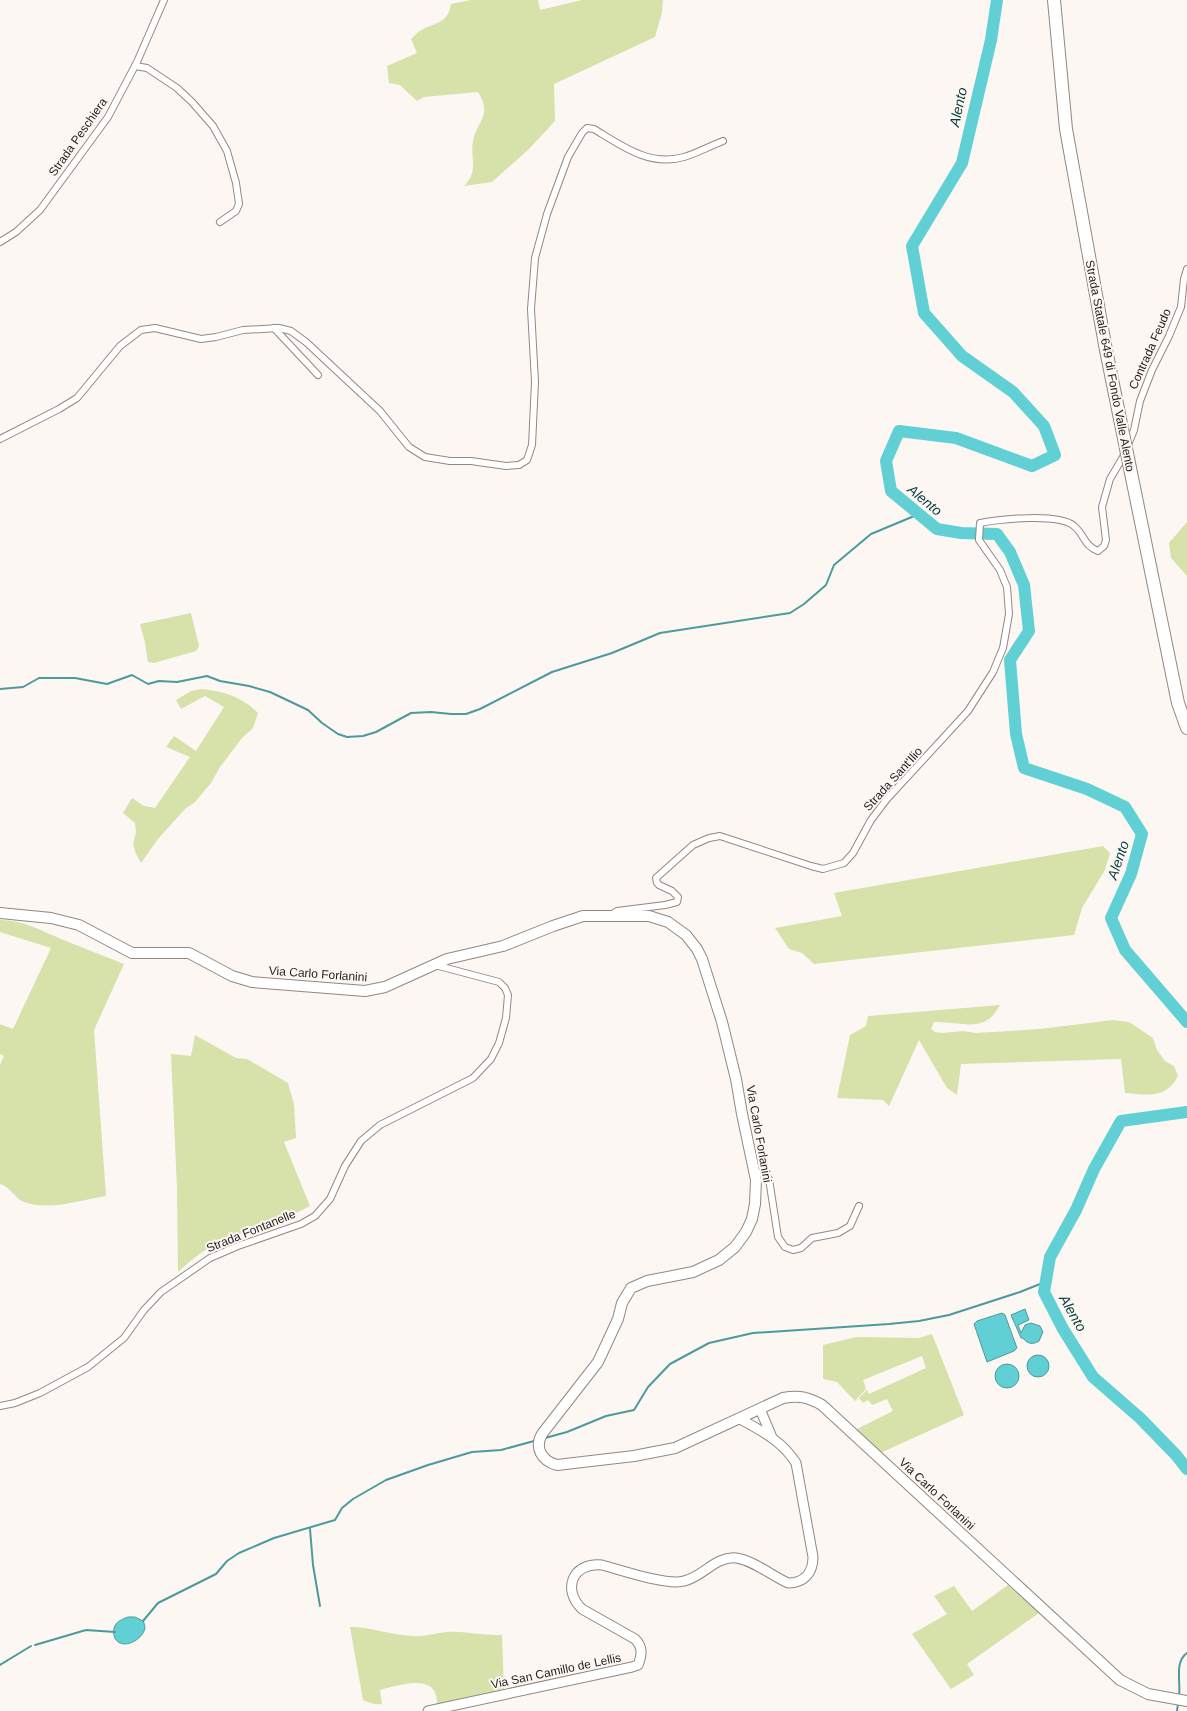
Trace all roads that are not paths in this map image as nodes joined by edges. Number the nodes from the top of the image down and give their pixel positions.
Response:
1 (164, 0) edge
2 (1054, 0) edge
3 (135, 66) junction
4 (723, 140) dead end
5 (220, 222) dead end
6 (0, 242) edge
7 (1187, 269) edge
8 (1181, 305) junction
9 (1187, 311) edge
10 (274, 328) junction
11 (318, 375) dead end
12 (0, 439) edge
13 (979, 540) joint
14 (1187, 728) edge
15 (0, 913) edge
16 (611, 915) junction
17 (434, 965) junction
18 (754, 1172) junction
19 (860, 1206) dead end
20 (0, 1406) edge
21 (760, 1409) junction
22 (740, 1418) junction
23 (771, 1435) junction
24 (1186, 1701) edge
25 (428, 1711) edge

1 - 3 street, Strada Peschiera
2 - 14 highway, Strada Statale 649 di Fondo Valle Alento, bridge
3 - 5 street
3 - 6 street, Strada Peschiera
4 - 10 street
7 - 8 street, Contrada Feudo
8 - 9 street
8 - 13 street, Contrada Feudo
10 - 11 street
10 - 12 street
13 - 16 street, Strada Sant'Ilio
15 - 17 main road, Via Carlo Forlanini
16 - 17 main road, Via Carlo Forlanini
16 - 18 main road, Via Carlo Forlanini
17 - 20 street, Strada Fontanelle
18 - 19 street
18 - 22 main road, Via Carlo Forlanini
21 - 22 main road, Via Carlo Forlanini
21 - 23 main road, Via San Camillo de Lellis
21 - 24 main road, Via Carlo Forlanini
22 - 23 main road, Via San Camillo de Lellis
23 - 25 main road, Via San Camillo de Lellis

